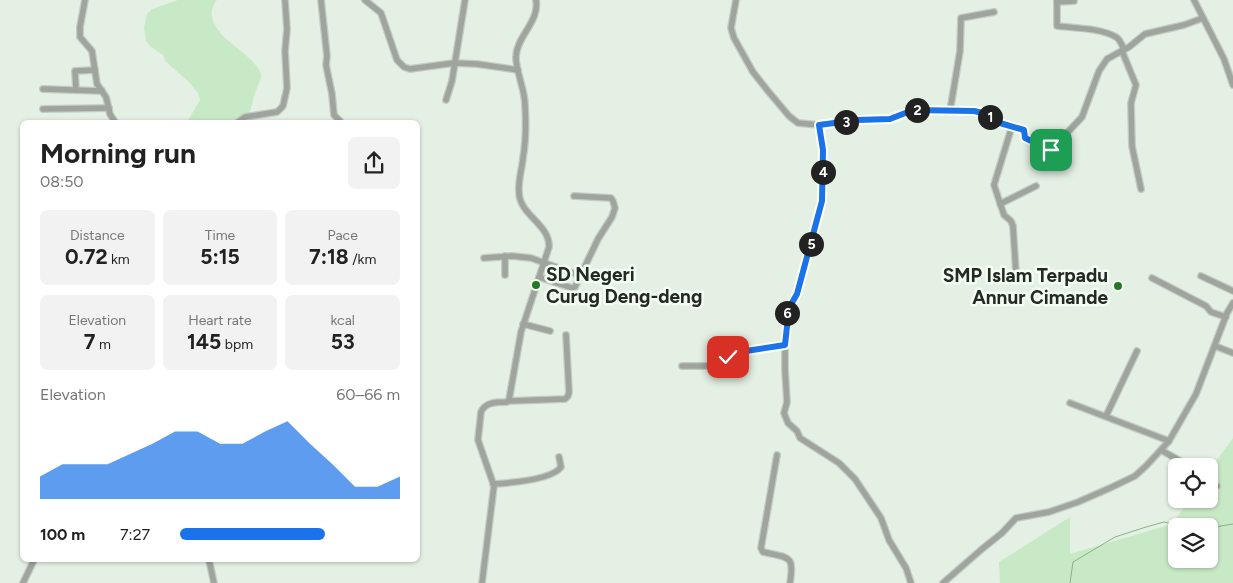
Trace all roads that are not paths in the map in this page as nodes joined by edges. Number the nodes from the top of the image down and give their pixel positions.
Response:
1 (85, 0) edge
2 (285, 0) edge
3 (321, 0) edge
4 (365, 0) edge
5 (465, 0) edge
6 (536, 0) edge
7 (736, 0) edge
8 (1194, 0) edge
9 (1057, 1) edge
10 (1074, 1) edge
11 (994, 12) dead end
12 (1203, 18) junction
13 (1123, 50) junction
14 (454, 63) junction
15 (95, 70) junction
16 (518, 70) junction
17 (1233, 85) edge
18 (43, 89) dead end
19 (76, 90) junction
20 (102, 91) junction
21 (446, 100) dead end
22 (108, 108) junction
23 (43, 109) dead end
24 (950, 111) junction
25 (114, 120) edge
26 (241, 120) edge
27 (339, 120) edge
28 (819, 125) junction
29 (1012, 126) junction
30 (1036, 186) dead end
31 (1140, 190) dead end
32 (574, 196) dead end
33 (1000, 204) junction
34 (505, 256) junction
35 (484, 258) dead end
36 (544, 264) junction
37 (1016, 273) dead end
38 (505, 275) dead end
39 (581, 276) junction
40 (1201, 276) dead end
41 (539, 277) junction
42 (1152, 278) dead end
43 (1233, 291) edge
44 (1233, 303) edge
45 (1226, 317) junction
46 (523, 324) junction
47 (550, 331) dead end
48 (566, 334) dead end
49 (785, 345) junction
50 (1215, 346) junction
51 (1137, 352) dead end
52 (1233, 353) edge
53 (682, 366) dead end
54 (508, 401) junction
55 (1070, 403) dead end
56 (1106, 416) junction
57 (1169, 441) junction
58 (1161, 450) junction
59 (777, 455) dead end
60 (560, 457) dead end
61 (1175, 458) edge
62 (493, 484) junction
63 (33, 562) edge
64 (209, 562) edge
65 (947, 582) edge
66 (23, 583) edge
67 (214, 583) edge
68 (482, 583) edge
69 (790, 583) edge
70 (911, 583) edge

1 - 15 street
2 - 26 street
3 - 27 street
4 - 14 street
5 - 14 street
6 - 16 street
7 - 28 street
8 - 12 street
9 - 10 street
9 - 13 street
11 - 24 street
12 - 13 street
12 - 17 street
13 - 29 street
13 - 31 street
14 - 16 street
14 - 21 street
15 - 19 street
15 - 20 street
16 - 36 street
18 - 19 street
19 - 20 street
20 - 22 street
22 - 23 street
22 - 25 street
24 - 28 street
24 - 29 street
28 - 49 street
29 - 33 street
30 - 33 street
32 - 39 street
33 - 37 street
34 - 35 street
34 - 36 street
34 - 38 street
36 - 39 street
36 - 41 street
39 - 41 street
40 - 43 street
41 - 46 street
42 - 45 street
44 - 45 street
45 - 50 street
46 - 47 street
46 - 54 street
48 - 54 street
49 - 53 street
49 - 70 street
50 - 52 street
50 - 57 street
51 - 56 street
54 - 62 street
55 - 56 street
56 - 57 street
57 - 58 street
58 - 61 street
58 - 65 street
59 - 69 street
60 - 62 street
62 - 68 street
63 - 66 street
64 - 67 street

